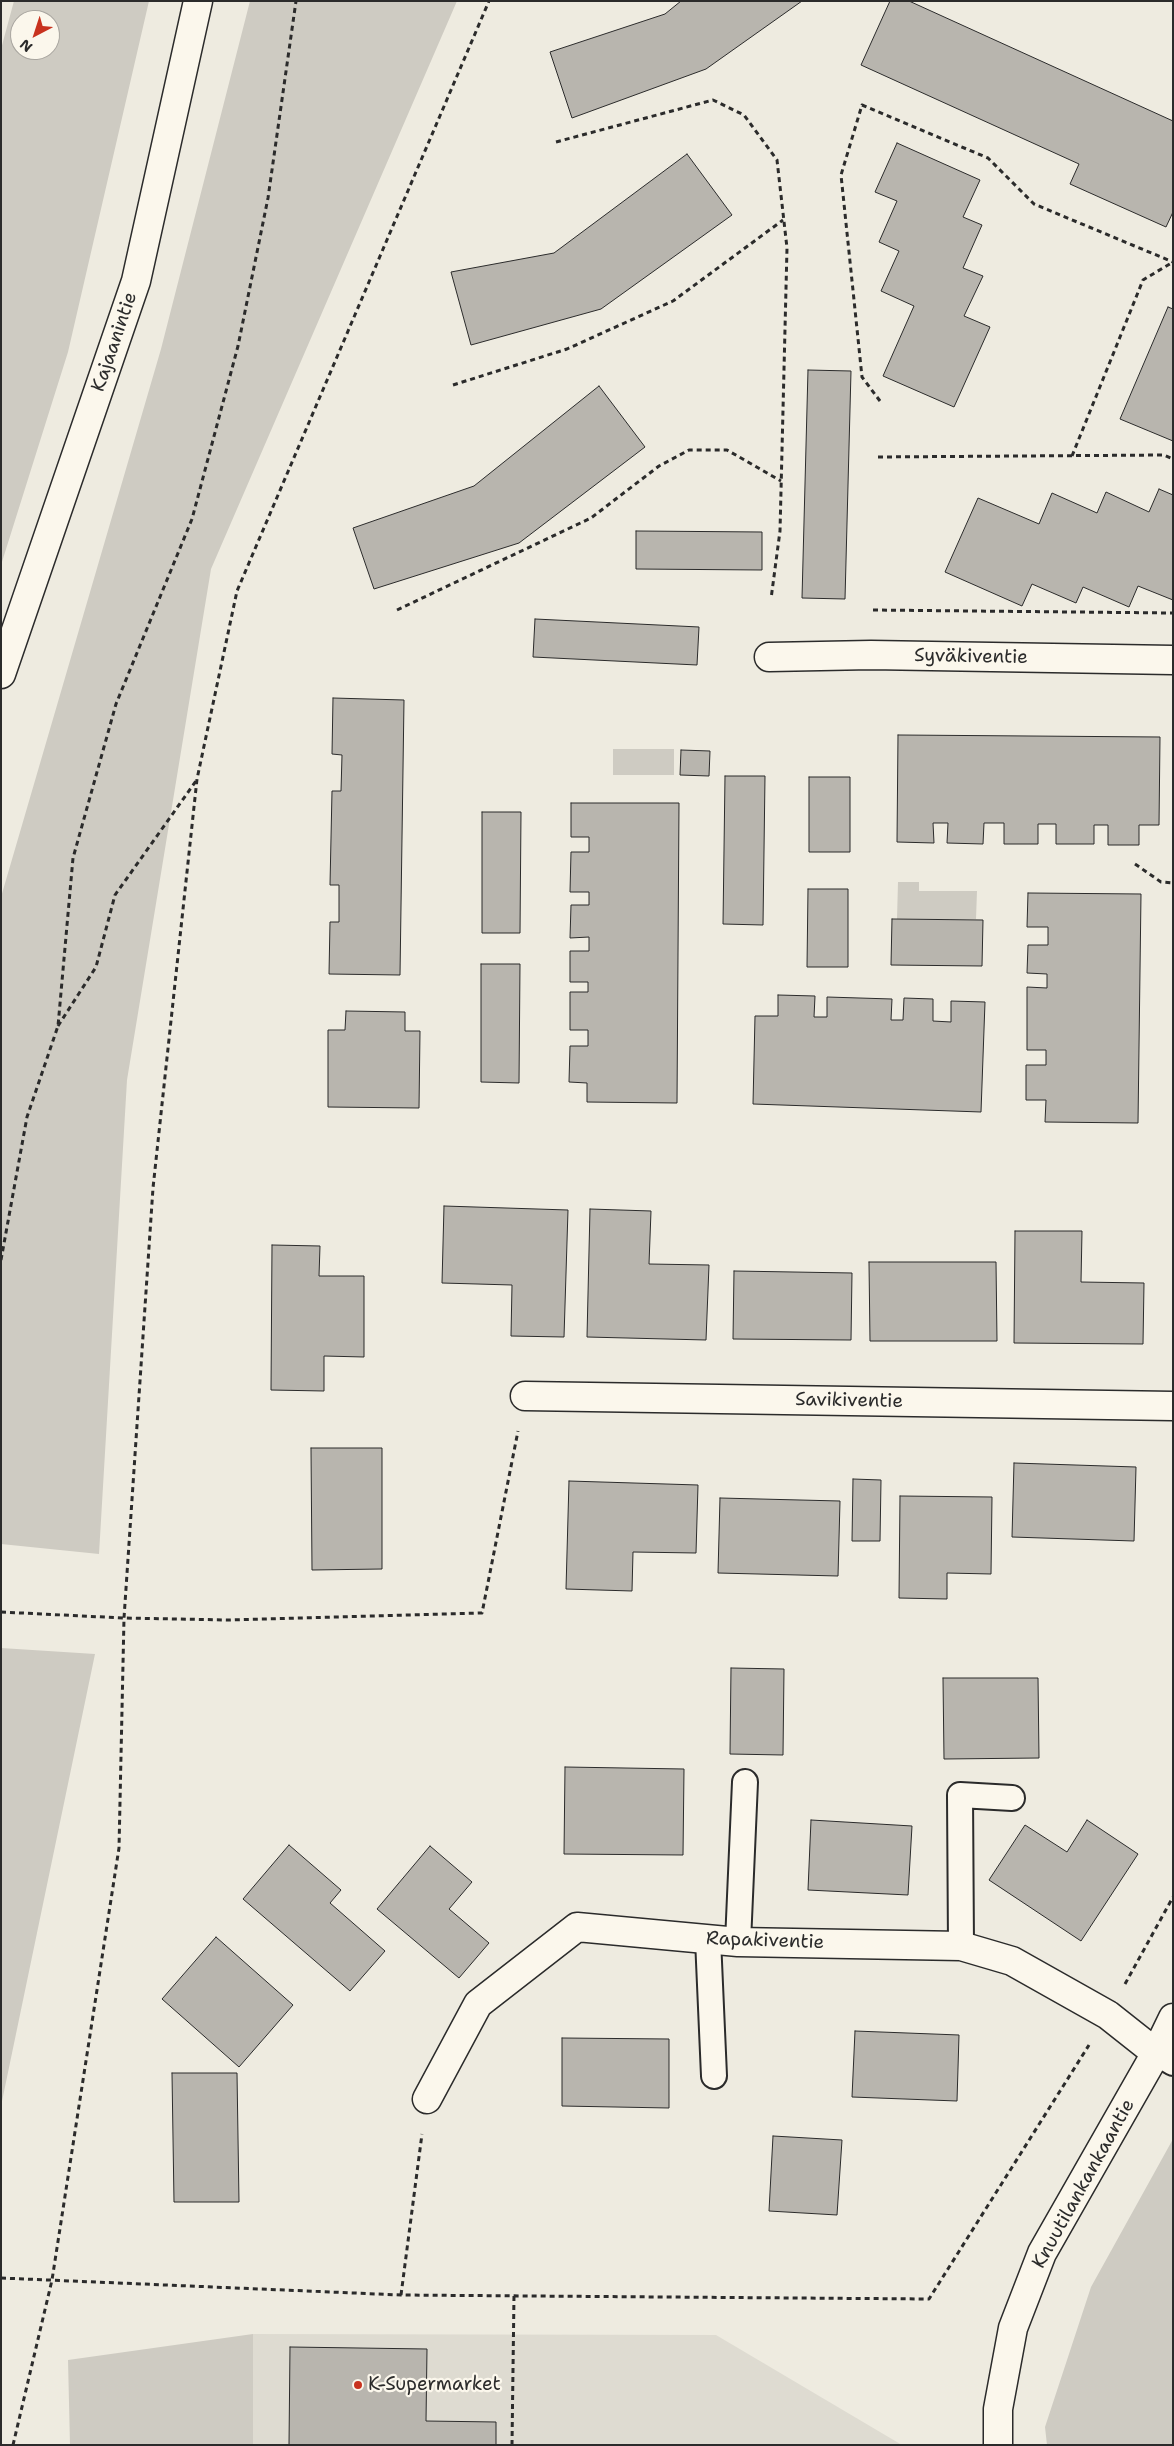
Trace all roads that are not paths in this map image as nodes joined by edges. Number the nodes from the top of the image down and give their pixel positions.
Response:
1 (198, 1) edge
2 (770, 657) dead end
3 (1173, 660) edge
4 (1, 674) edge
5 (525, 1396) road end
6 (1173, 1406) edge
7 (744, 1782) dead end
8 (1012, 1798) dead end
9 (708, 1939) junction
10 (738, 1942) junction
11 (961, 1946) junction
12 (1173, 2018) edge
13 (1165, 2058) edge
14 (714, 2076) dead end
15 (427, 2098) road end
16 (998, 2445) edge

1 - 4 street, Kajaanintie
2 - 3 street, Syväkiventie
5 - 6 street, Savikiventie
7 - 10 lane
8 - 11 lane
9 - 10 street, Rapakiventie
9 - 14 lane
9 - 15 street, Rapakiventie
10 - 11 street, Rapakiventie
11 - 13 street, Rapakiventie
12 - 13 street, Knuutilankankaantie
13 - 16 street, Knuutilankankaantie

